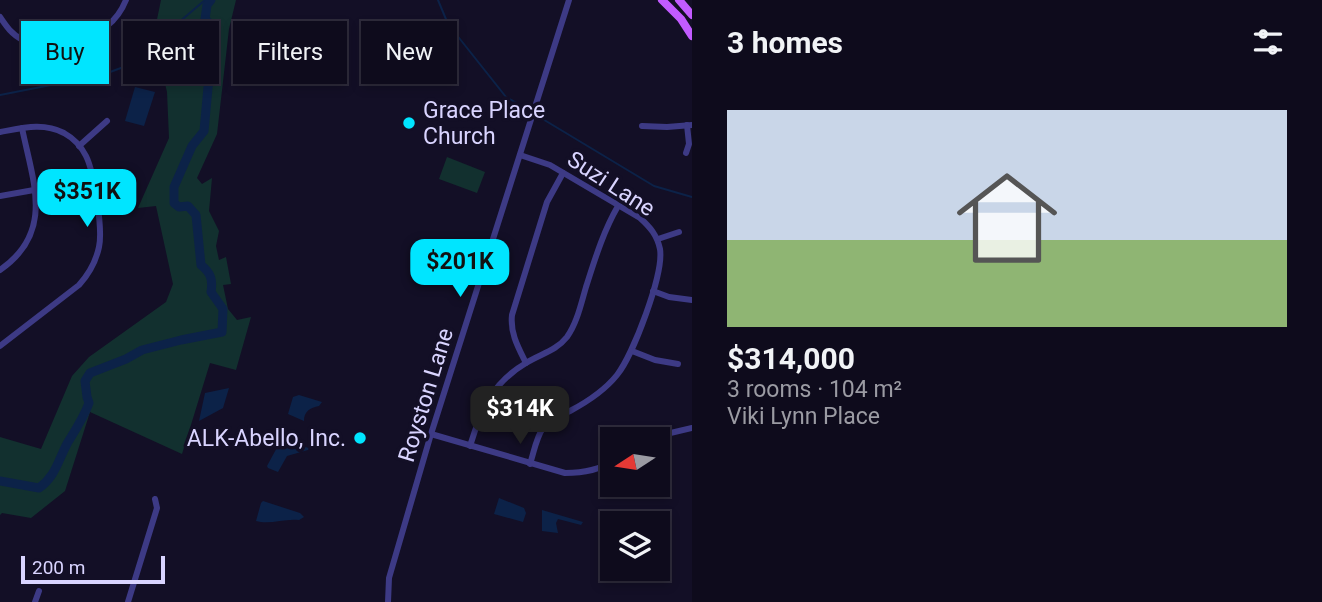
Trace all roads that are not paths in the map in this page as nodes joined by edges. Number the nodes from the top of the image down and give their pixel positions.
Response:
1 (127, 0) edge
2 (569, 0) edge
3 (662, 0) edge
4 (679, 0) edge
5 (692, 15) edge
6 (0, 17) edge
7 (690, 29) edge
8 (107, 121) dead end
9 (690, 125) edge
10 (642, 126) dead end
11 (22, 128) junction
12 (0, 132) edge
13 (79, 146) junction
14 (686, 153) dead end
15 (520, 155) junction
16 (563, 173) junction
17 (34, 190) junction
18 (0, 196) edge
19 (618, 206) junction
20 (679, 232) dead end
21 (658, 239) junction
22 (0, 270) edge
23 (653, 291) junction
24 (692, 300) edge
25 (0, 346) edge
26 (632, 351) junction
27 (526, 363) junction
28 (678, 364) dead end
29 (692, 428) edge
30 (670, 433) edge
31 (431, 434) junction
32 (470, 446) junction
33 (530, 464) junction
34 (600, 467) edge
35 (155, 499) dead end
36 (39, 591) dead end
37 (35, 602) edge
38 (128, 602) edge
39 (388, 602) edge

1 - 6 street
2 - 15 street, Royston Lane
3 - 7 main road
4 - 5 main road
8 - 13 street
9 - 10 street
9 - 14 street
11 - 12 street
11 - 13 street
11 - 17 street
13 - 25 street
15 - 16 street, Suzi Lane
15 - 31 street, Royston Lane
16 - 19 street, Suzi Lane
16 - 27 street
17 - 18 street
17 - 22 street
19 - 21 street, Suzi Lane
19 - 27 street
20 - 21 street
21 - 23 street, Suzi Lane
23 - 24 street
23 - 26 street, Suzi Lane
26 - 28 street
26 - 33 street, Suzi Lane
27 - 32 street
29 - 30 street
31 - 32 street
31 - 39 street, Royston Lane
32 - 33 street
33 - 34 street
35 - 38 street
36 - 37 street

